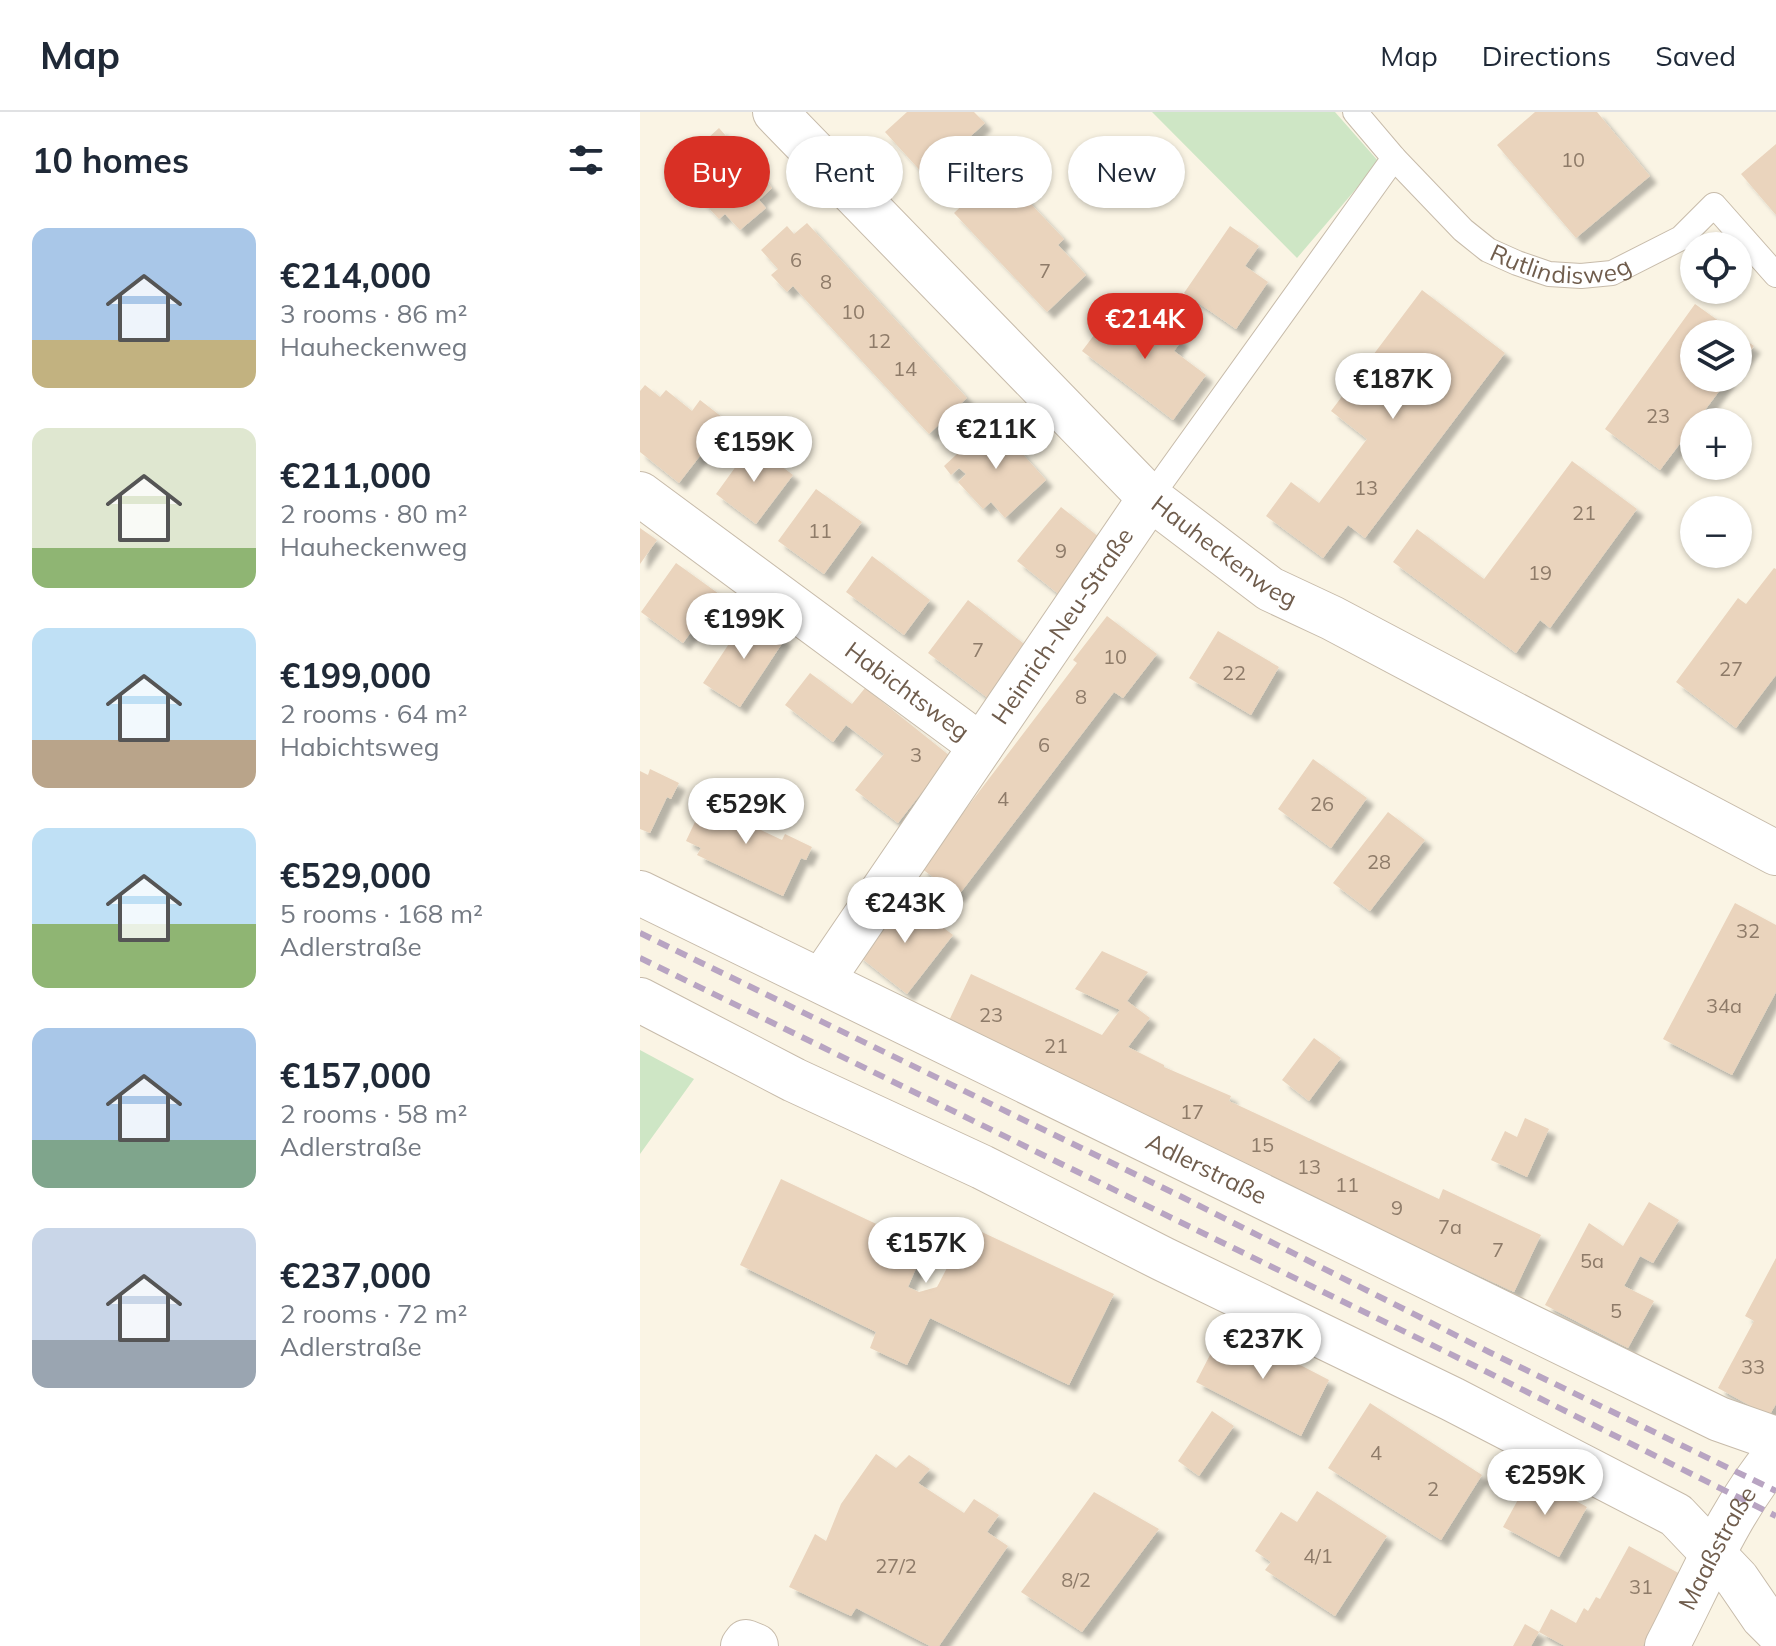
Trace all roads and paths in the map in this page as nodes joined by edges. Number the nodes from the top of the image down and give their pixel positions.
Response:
1 (775, 112) edge
2 (1355, 112) edge
3 (1394, 158) junction
4 (1776, 275) edge
5 (640, 494) edge
6 (1150, 498) junction
7 (981, 746) junction
8 (1776, 853) edge
9 (640, 893) edge
10 (822, 980) junction
11 (640, 1000) edge
12 (1776, 1439) edge
13 (1776, 1455) edge
14 (1718, 1569) junction
15 (1776, 1630) edge
16 (743, 1646) edge
17 (756, 1646) edge
18 (1667, 1646) edge

1 - 6 street, Hauheckenweg
2 - 3 lane, Rutlindisweg
3 - 4 lane, Rutlindisweg
3 - 6 lane, Heinrich-Neu-Straße
5 - 7 street, Habichtsweg
6 - 7 street, Heinrich-Neu-Straße
6 - 8 street, Hauheckenweg
7 - 10 street, Heinrich-Neu-Straße
9 - 10 street, Adlerstraße
10 - 12 street, Adlerstraße
11 - 14 street
13 - 14 street, Maaßstraße
14 - 15 street
14 - 18 street, Maaßstraße
16 - 17 street

